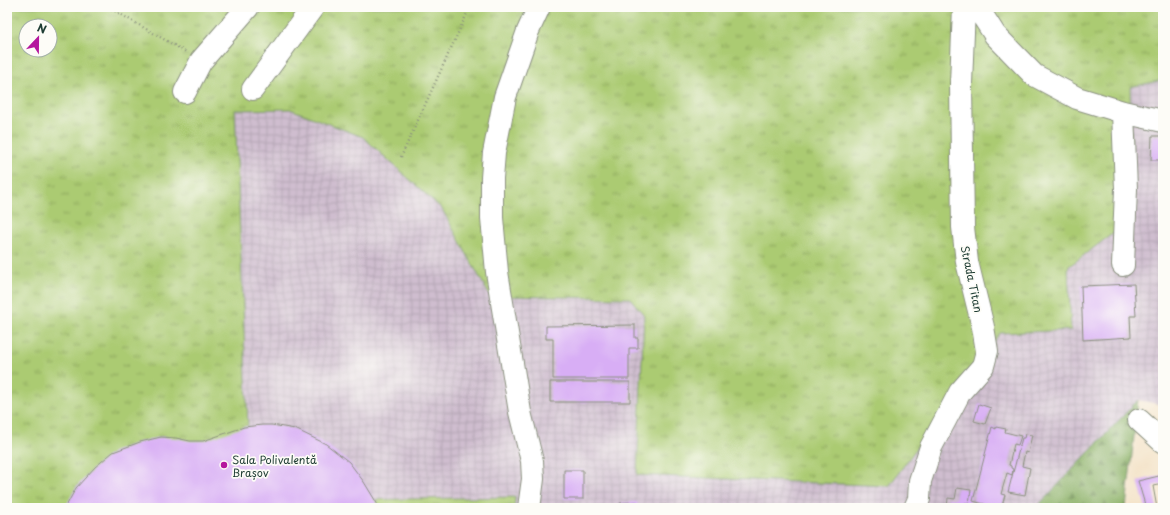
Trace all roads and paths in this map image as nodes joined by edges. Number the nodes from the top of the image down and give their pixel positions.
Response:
1 (108, 7) edge
2 (248, 7) edge
3 (312, 7) edge
4 (470, 7) edge
5 (539, 7) edge
6 (964, 7) edge
7 (977, 7) edge
8 (201, 61) junction
9 (253, 89) dead end
10 (185, 92) dead end
11 (1123, 112) junction
12 (1160, 115) edge
13 (401, 158) dead end
14 (1122, 265) dead end
15 (1139, 420) dead end
16 (1163, 442) edge
17 (529, 508) edge
18 (915, 508) edge

1 - 8 path
2 - 8 street
3 - 9 street
4 - 13 path
5 - 17 street
6 - 18 street, Strada Titan
7 - 11 street
8 - 10 street
11 - 12 street
11 - 14 street
15 - 16 street

